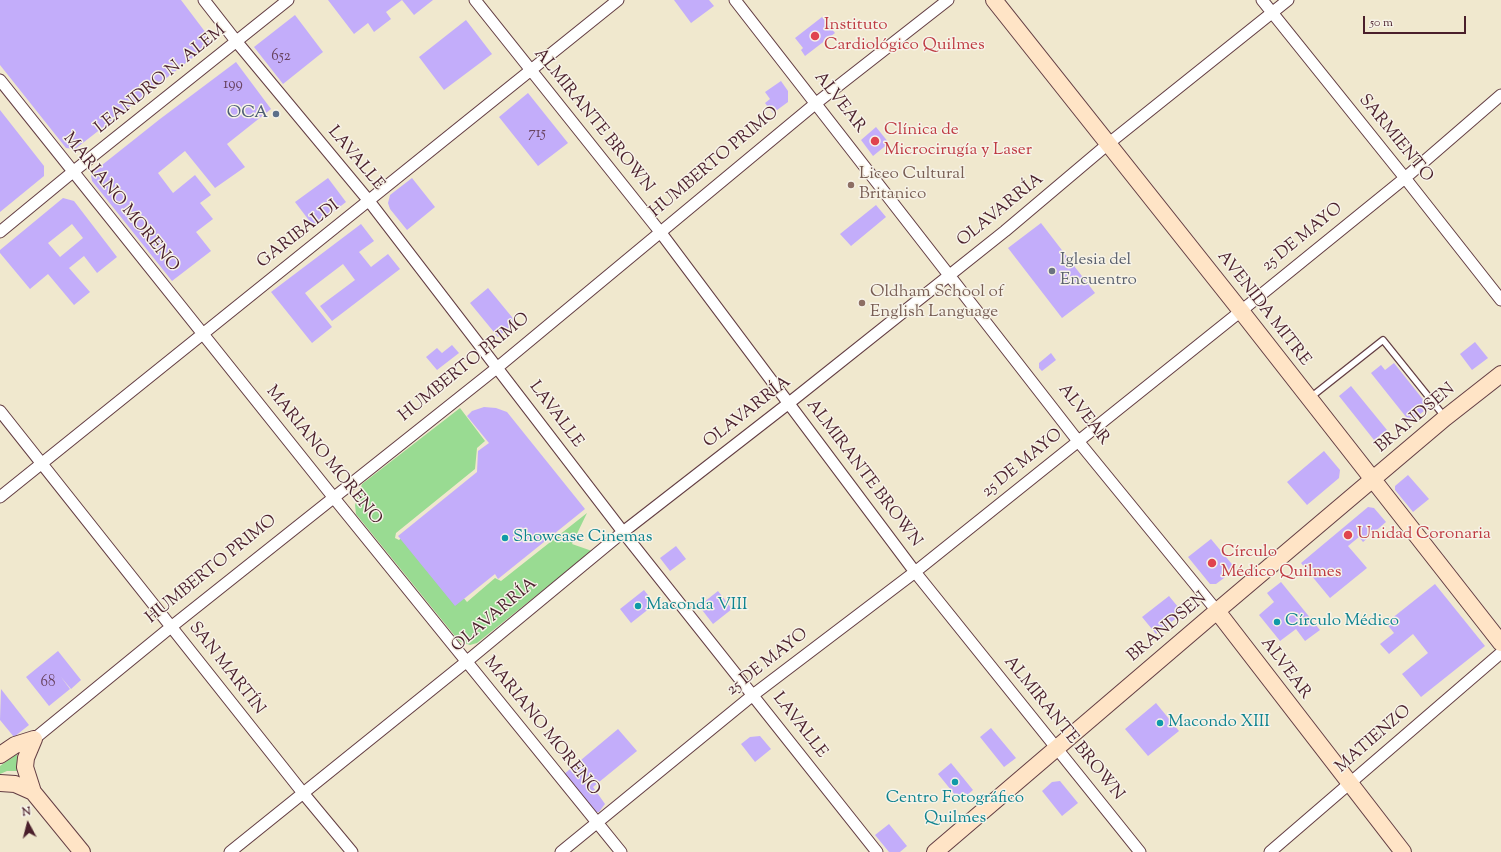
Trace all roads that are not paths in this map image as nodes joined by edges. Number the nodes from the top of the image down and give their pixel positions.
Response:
1 (204, 0) edge
2 (288, 0) edge
3 (475, 0) edge
4 (618, 0) edge
5 (735, 0) edge
6 (948, 0) edge
7 (994, 0) edge
8 (1262, 0) edge
9 (1288, 0) edge
10 (1272, 13) junction
11 (236, 42) junction
12 (530, 70) junction
13 (0, 80) edge
14 (1501, 95) edge
15 (815, 104) junction
16 (1108, 144) junction
17 (74, 171) junction
18 (1405, 178) junction
19 (369, 201) junction
20 (0, 232) edge
21 (661, 232) junction
22 (949, 275) junction
23 (1501, 300) edge
24 (1241, 311) junction
25 (202, 333) junction
26 (498, 367) junction
27 (1501, 374) edge
28 (1310, 398) junction
29 (789, 403) junction
30 (0, 411) edge
31 (1445, 418) junction
32 (1078, 441) junction
33 (41, 464) junction
34 (1374, 479) junction
35 (0, 497) edge
36 (334, 498) junction
37 (623, 532) junction
38 (915, 572) junction
39 (1217, 611) junction
40 (171, 627) junction
41 (1501, 643) edge
42 (1501, 653) edge
43 (466, 662) junction
44 (753, 695) junction
45 (34, 739) junction
46 (1056, 748) junction
47 (0, 755) edge
48 (7, 784) edge
49 (1349, 784) junction
50 (0, 791) edge
51 (33, 792) junction
52 (303, 793) junction
53 (597, 823) junction
54 (82, 852) edge
55 (230, 852) edge
56 (352, 852) edge
57 (561, 852) edge
58 (620, 852) edge
59 (877, 852) edge
60 (935, 852) edge
61 (1140, 852) edge
62 (1270, 852) edge
63 (1403, 852) edge

1 - 11 street, LAVALLE
2 - 11 street, LEANDRO N. ALEM
3 - 12 street, ALMIRANTE BROWN
4 - 12 street, GARIBALDI
5 - 15 street, ALVEAR
6 - 15 street, HUMBERTO PRIMO
7 - 16 main road, AVENIDA MITRE
8 - 10 street, SARMIENTO
9 - 10 street, OLAVARRÍA
10 - 16 street, OLAVARRÍA
10 - 18 street, SARMIENTO
11 - 17 street, LEANDRO N. ALEM
11 - 19 street, LAVALLE
12 - 19 street, GARIBALDI
12 - 21 street, ALMIRANTE BROWN
13 - 17 street, MARIANO MORENO
14 - 18 street, 25 DE MAYO
15 - 21 street, HUMBERTO PRIMO
15 - 22 street, ALVEAR
16 - 22 street, OLAVARRÍA
16 - 24 main road, AVENIDA MITRE
17 - 20 street, LEANDRO N. ALEM
17 - 25 street, MARIANO MORENO
18 - 23 street, SARMIENTO
18 - 24 street, 25 DE MAYO
19 - 25 street, GARIBALDI
19 - 26 street, LAVALLE
21 - 26 street, HUMBERTO PRIMO
21 - 29 street, ALMIRANTE BROWN
22 - 29 street, OLAVARRÍA
22 - 32 street, ALVEAR
24 - 28 main road, AVENIDA MITRE
24 - 32 street, 25 DE MAYO
25 - 33 street, GARIBALDI
25 - 36 street, MARIANO MORENO
26 - 36 street, HUMBERTO PRIMO
26 - 37 street, LAVALLE
27 - 31 main road, BRANDSEN
28 - 31 lane
28 - 34 main road, AVENIDA MITRE
29 - 37 street, OLAVARRÍA
29 - 38 street, ALMIRANTE BROWN
30 - 33 street, SAN MARTÍN
31 - 34 main road, BRANDSEN
32 - 38 street, 25 DE MAYO
32 - 39 street, ALVEAR
33 - 35 street, GARIBALDI
33 - 40 street, SAN MARTÍN
34 - 39 main road, BRANDSEN
34 - 41 main road, AVENIDA MITRE
36 - 40 street, HUMBERTO PRIMO
36 - 43 street, MARIANO MORENO
37 - 43 street, OLAVARRÍA
37 - 44 street, LAVALLE
38 - 44 street, 25 DE MAYO
38 - 46 street, ALMIRANTE BROWN
39 - 46 main road, BRANDSEN
39 - 49 main road, ALVEAR
40 - 45 street, HUMBERTO PRIMO
40 - 52 street, SAN MARTÍN
42 - 49 street, MATIENZO
43 - 52 street, OLAVARRÍA
43 - 53 street, MARIANO MORENO
44 - 53 street, 25 DE MAYO
44 - 59 street, LAVALLE
45 - 47 main road, HUMBERTO PRIMO
45 - 51 main road
46 - 60 main road, BRANDSEN
46 - 61 street, ALMIRANTE BROWN
48 - 50 street
48 - 51 main road
49 - 62 street, MATIENZO
49 - 63 main road, ALVEAR
51 - 54 main road
52 - 55 street, OLAVARRÍA
52 - 56 street, SAN MARTÍN
53 - 57 street, 25 DE MAYO
53 - 58 street, MARIANO MORENO

